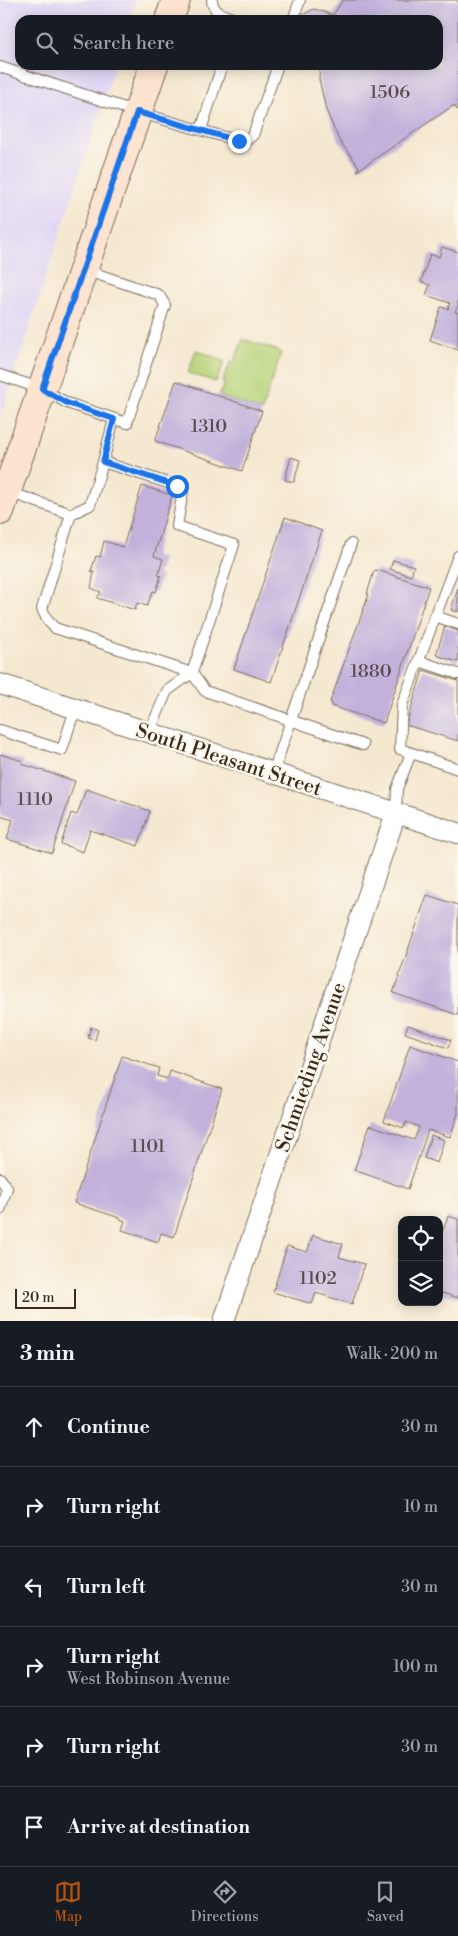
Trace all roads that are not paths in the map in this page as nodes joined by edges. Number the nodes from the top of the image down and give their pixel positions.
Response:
1 (176, 0) edge
2 (212, 0) edge
3 (300, 0) edge
4 (171, 15) edge
5 (225, 15) edge
6 (295, 15) edge
7 (0, 67) edge
8 (152, 70) edge
9 (220, 70) edge
10 (276, 70) edge
11 (137, 112) junction
12 (201, 130) junction
13 (84, 269) junction
14 (0, 376) edge
15 (42, 389) junction
16 (114, 419) junction
17 (103, 462) junction
18 (3, 501) edge
19 (71, 514) junction
20 (351, 544) dead end
21 (457, 560) edge
22 (435, 616) junction
23 (458, 624) edge
24 (419, 661) junction
25 (192, 674) junction
26 (458, 674) edge
27 (0, 684) edge
28 (75, 709) junction
29 (291, 721) junction
30 (0, 730) edge
31 (149, 733) junction
32 (363, 744) dead end
33 (410, 753) junction
34 (458, 769) edge
35 (273, 773) junction
36 (396, 813) junction
37 (458, 834) edge
38 (0, 1178) edge
39 (0, 1210) edge
40 (224, 1321) edge

1 - 4 street
2 - 5 lane
3 - 6 lane
7 - 11 lane
8 - 11 street
9 - 12 lane
10 - 12 lane
11 - 12 lane
11 - 13 street
13 - 15 street
13 - 16 lane
14 - 15 lane
15 - 16 lane
15 - 18 street
16 - 17 lane
17 - 19 lane
17 - 25 lane
18 - 19 lane
19 - 25 lane
20 - 29 lane
21 - 22 lane
22 - 23 lane
22 - 24 lane
24 - 26 lane
24 - 33 lane
25 - 29 lane
25 - 31 lane
27 - 28 street, South Pleasant Street
28 - 30 lane
28 - 31 street, South Pleasant Street
29 - 32 lane
29 - 35 lane
31 - 35 street, South Pleasant Street
33 - 34 lane
33 - 36 lane
35 - 36 street, South Pleasant Street
36 - 37 street, South Pleasant Street
36 - 40 street, Schmieding Avenue
38 - 39 lane

